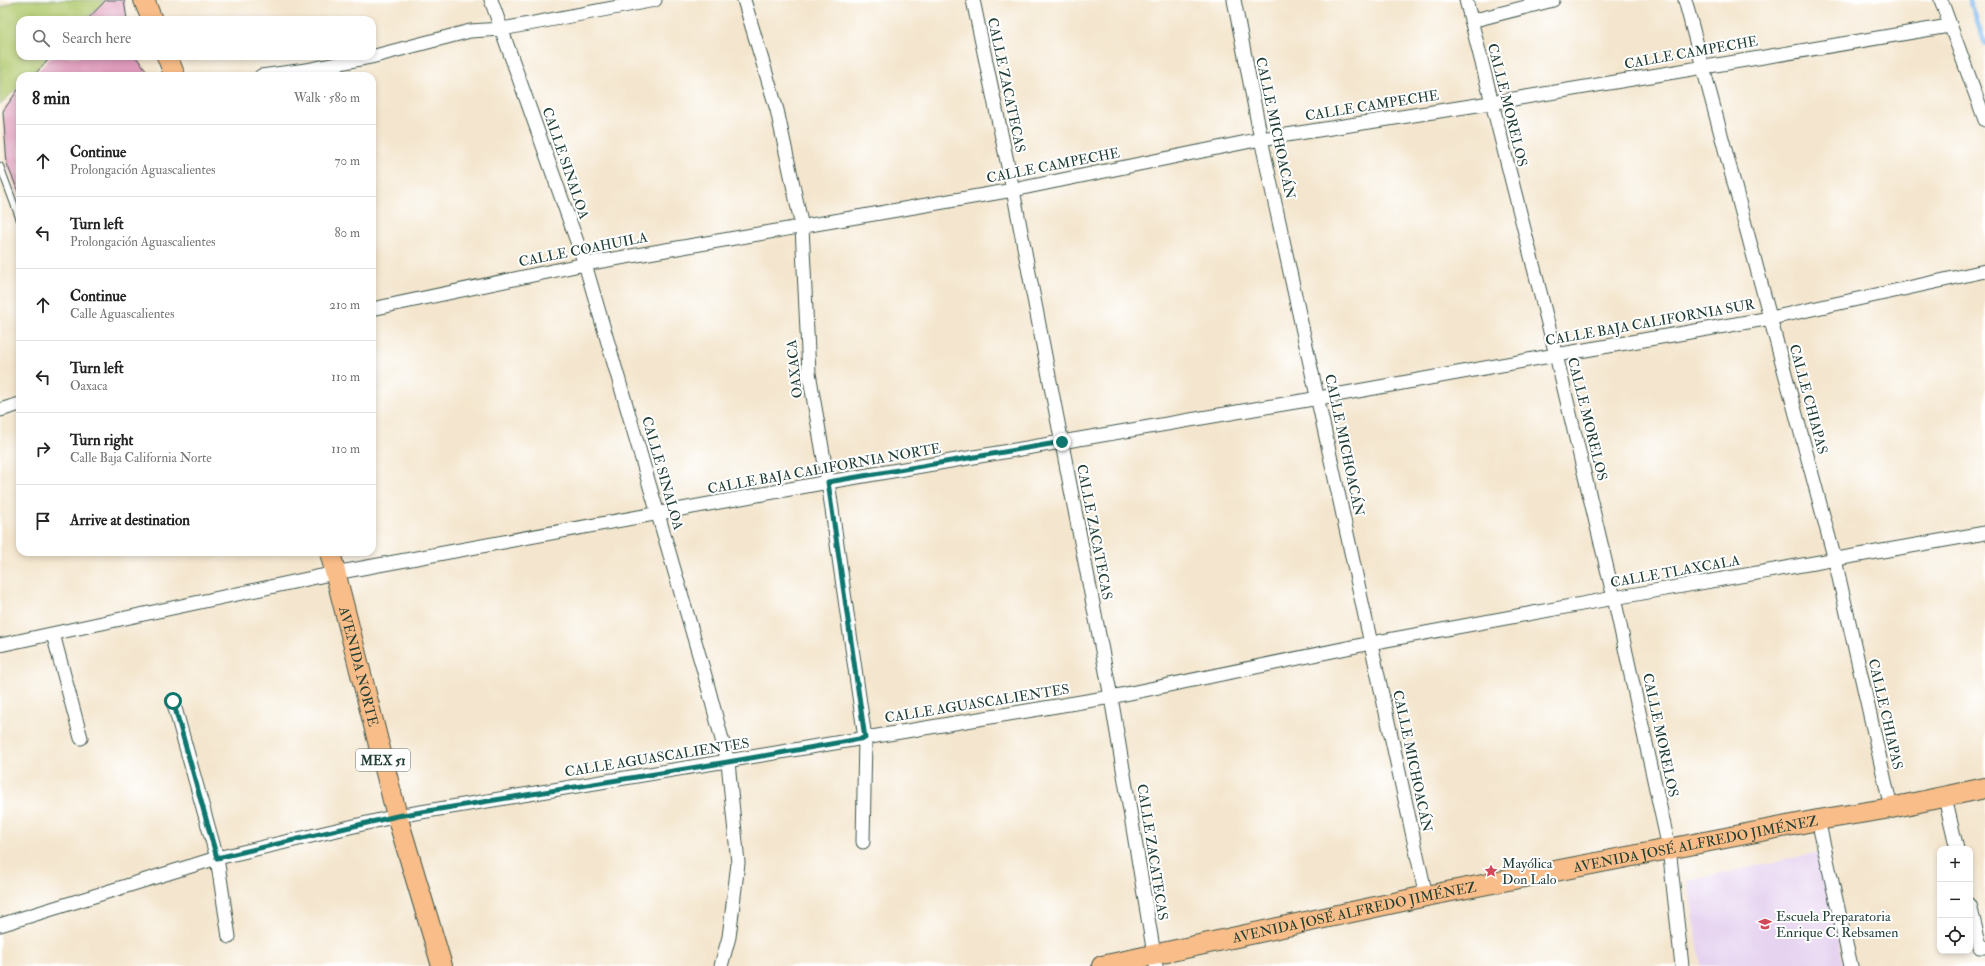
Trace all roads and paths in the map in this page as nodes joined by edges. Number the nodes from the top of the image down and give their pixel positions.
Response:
1 (144, 0) edge
2 (491, 0) edge
3 (655, 0) edge
4 (744, 0) edge
5 (973, 0) edge
6 (1234, 0) edge
7 (1466, 0) edge
8 (1553, 0) edge
9 (1686, 0) edge
10 (1940, 0) edge
11 (150, 16) edge
12 (1471, 21) junction
13 (1949, 26) junction
14 (502, 29) junction
15 (376, 56) edge
16 (169, 60) edge
17 (356, 60) edge
18 (1702, 66) junction
19 (173, 72) edge
20 (291, 72) edge
21 (1490, 103) junction
22 (1985, 120) edge
23 (1262, 139) junction
24 (0, 166) edge
25 (1013, 190) junction
26 (16, 209) edge
27 (802, 227) junction
28 (585, 264) junction
29 (1985, 271) edge
30 (376, 308) edge
31 (1771, 318) junction
32 (1556, 354) junction
33 (1319, 398) junction
34 (16, 405) edge
35 (0, 410) edge
36 (1062, 442) junction
37 (828, 482) junction
38 (658, 514) junction
39 (1985, 533) edge
40 (331, 556) edge
41 (1835, 560) junction
42 (335, 573) junction
43 (1614, 598) junction
44 (53, 634) junction
45 (1371, 643) junction
46 (0, 645) edge
47 (1111, 697) junction
48 (173, 701) dead end
49 (81, 738) dead end
50 (865, 738) junction
51 (728, 762) junction
52 (1985, 788) edge
53 (1945, 798) junction
54 (1892, 808) junction
55 (397, 816) junction
56 (1818, 820) junction
57 (863, 842) dead end
58 (1956, 846) edge
59 (1669, 848) junction
60 (217, 858) junction
61 (1426, 896) junction
62 (1973, 918) edge
63 (0, 925) edge
64 (229, 936) dead end
65 (1985, 947) edge
66 (1155, 960) edge
67 (442, 966) edge
68 (721, 966) edge
69 (1102, 966) edge
70 (1682, 966) edge
71 (1851, 966) edge

1 - 11 main road
2 - 14 street, CALLE SINALOA
3 - 14 street
4 - 27 street, OAXACA
5 - 25 street, CALLE ZACATECAS
6 - 23 street, CALLE MICHOACÁN
7 - 12 street, CALLE MORELOS
8 - 12 street
9 - 18 street, CALLE CHIAPAS
10 - 13 street
12 - 21 street, CALLE MORELOS
13 - 18 street, CALLE CAMPECHE
13 - 22 street
14 - 15 street
14 - 28 street, CALLE SINALOA
16 - 19 main road
17 - 20 street
18 - 21 street, CALLE CAMPECHE
18 - 31 street, CALLE CHIAPAS
21 - 23 street, CALLE CAMPECHE
21 - 32 street, CALLE MORELOS
23 - 25 street, CALLE CAMPECHE
23 - 33 street, CALLE MICHOACÁN
24 - 26 lane
25 - 27 street, CALLE CAMPECHE
25 - 36 street, CALLE ZACATECAS
27 - 28 street, CALLE COAHUILA
27 - 37 street, OAXACA
28 - 30 street, CALLE COAHUILA
28 - 38 street, CALLE SINALOA
29 - 31 street, CALLE BAJA CALIFORNIA SUR
31 - 32 street, CALLE BAJA CALIFORNIA SUR
31 - 41 street, CALLE CHIAPAS
32 - 33 street, CALLE BAJA CALIFORNIA SUR
32 - 43 street, CALLE MORELOS
33 - 36 street, CALLE BAJA CALIFORNIA NORTE
33 - 45 street, CALLE MICHOACÁN
34 - 35 street
36 - 37 street, CALLE BAJA CALIFORNIA NORTE
36 - 47 street, CALLE ZACATECAS
37 - 38 street, CALLE BAJA CALIFORNIA NORTE
37 - 50 street, OAXACA
38 - 42 street, CALLE BAJA CALIFORNIA NORTE
38 - 51 street, CALLE SINALOA
39 - 41 street, CALLE TLAXCALA
40 - 42 main road, AVENIDA NORTE / MEX 51
41 - 43 street, CALLE TLAXCALA
41 - 54 street, CALLE CHIAPAS
42 - 44 street, CALLE BAJA CALIFORNIA NORTE
42 - 55 main road, AVENIDA NORTE / MEX 51
43 - 45 street, CALLE TLAXCALA
43 - 59 street, CALLE MORELOS
44 - 46 street, CALLE BAJA CALIFORNIA NORTE
44 - 49 street
45 - 47 street, CALLE AGUASCALIENTES
45 - 61 street, CALLE MICHOACÁN
47 - 50 street, CALLE AGUASCALIENTES
47 - 66 street, CALLE ZACATECAS
48 - 60 street
50 - 51 street, CALLE AGUASCALIENTES
50 - 57 street, OAXACA
51 - 55 street, CALLE AGUASCALIENTES
51 - 68 street, CALLE SINALOA
52 - 53 main road, AVENIDA JOSÉ ALFREDO JIMÉNEZ
53 - 54 main road, AVENIDA JOSÉ ALFREDO JIMÉNEZ
53 - 58 street
54 - 56 main road, AVENIDA JOSÉ ALFREDO JIMÉNEZ
55 - 60 street, CALLE AGUASCALIENTES
55 - 67 main road, AVENIDA NORTE / MEX 51
56 - 59 main road, AVENIDA JOSÉ ALFREDO JIMÉNEZ
56 - 71 street
59 - 61 main road, AVENIDA JOSÉ ALFREDO JIMÉNEZ
59 - 70 street, CALLE MORELOS
60 - 63 street, CALLE AGUASCALIENTES
60 - 64 street
61 - 66 main road, AVENIDA JOSÉ ALFREDO JIMÉNEZ
62 - 65 street
66 - 69 main road, AVENIDA JOSÉ ALFREDO JIMÉNEZ

